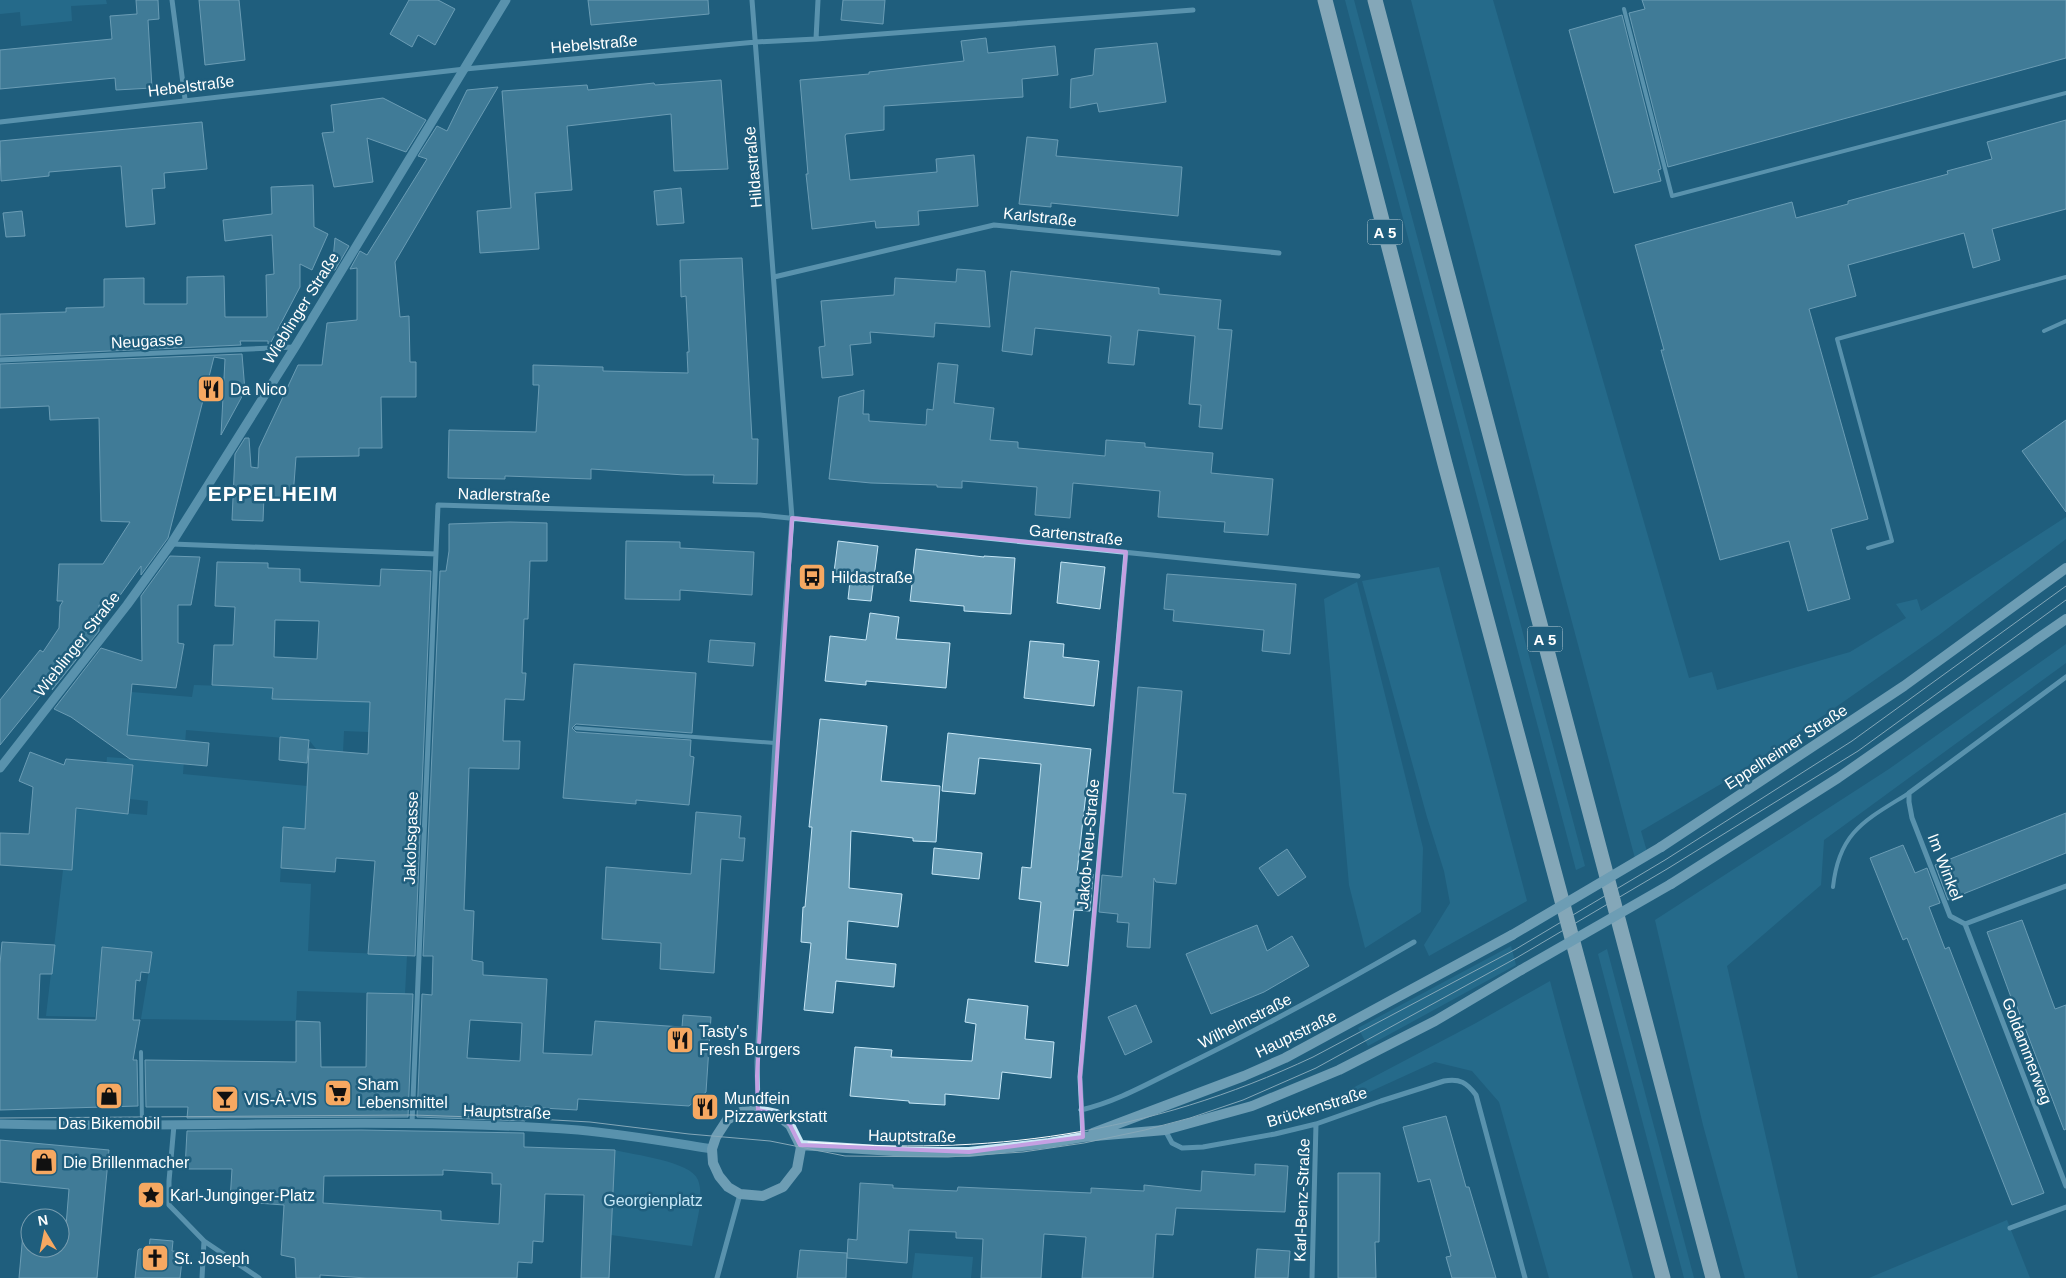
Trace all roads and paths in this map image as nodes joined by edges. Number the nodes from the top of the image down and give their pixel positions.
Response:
1 (172, 0) edge
2 (506, 0) edge
3 (752, 0) edge
4 (818, 0) edge
5 (1325, 0) edge
6 (1375, 0) edge
7 (1624, 9) dead end
8 (1193, 10) dead end
9 (816, 40) junction
10 (756, 42) junction
11 (465, 68) junction
12 (2066, 93) edge
13 (186, 100) junction
14 (0, 122) edge
15 (1278, 253) dead end
16 (774, 277) junction
17 (2066, 277) edge
18 (2066, 321) edge
19 (2044, 331) dead end
20 (295, 347) junction
21 (0, 360) edge
22 (792, 518) junction
23 (171, 544) junction
24 (1868, 548) dead end
25 (1126, 552) junction
26 (436, 554) junction
27 (2066, 568) edge
28 (1358, 576) dead end
29 (2066, 619) edge
30 (2066, 677) edge
31 (576, 728) dead end
32 (775, 743) junction
33 (0, 768) edge
34 (1909, 793) junction
35 (1833, 886) dead end
36 (2066, 886) edge
37 (1965, 924) junction
38 (1512, 934) joint
39 (1414, 942) dead end
40 (141, 1052) dead end
41 (758, 1110) junction
42 (1082, 1110) junction
43 (412, 1123) junction
44 (0, 1124) edge
45 (142, 1124) junction
46 (174, 1124) junction
47 (1316, 1124) junction
48 (1165, 1130) junction
49 (1083, 1138) junction
50 (800, 1145) junction
51 (712, 1149) junction
52 (2066, 1186) edge
53 (740, 1194) junction
54 (2066, 1206) edge
55 (2010, 1228) dead end
56 (204, 1241) junction
57 (202, 1278) edge
58 (259, 1278) edge
59 (717, 1278) edge
60 (1312, 1278) edge
61 (1525, 1278) edge
62 (1663, 1278) edge
63 (1713, 1278) edge

1 - 13 street
2 - 11 street, Wieblinger Straße
3 - 10 street, Hildastraße
4 - 9 street
5 - 62 highway, A 5
6 - 63 highway, A 5
7 - 12 lane
8 - 9 street, Hebelstraße
9 - 10 street, Hebelstraße
10 - 11 street, Hebelstraße
10 - 16 street, Hildastraße
11 - 13 street, Hebelstraße
11 - 20 street, Wieblinger Straße
13 - 14 street, Hebelstraße
15 - 16 street, Karlstraße
16 - 22 street, Hildastraße
17 - 24 lane
18 - 19 lane
20 - 21 street, Neugasse
20 - 23 street, Wieblinger Straße
22 - 25 street, Gartenstraße
22 - 26 street, Nadlerstraße
22 - 32 street, Hildastraße
23 - 26 street
23 - 33 street, Wieblinger Straße
25 - 28 street, Gartenstraße
25 - 42 street, Jakob-Neu-Straße
26 - 43 street, Jakobsgasse
27 - 38 main road, Eppelheimer Straße, bridge
29 - 48 main road, Hauptstraße, bridge
30 - 34 street
31 - 32 lane
32 - 41 street, Hildastraße
34 - 35 lane
34 - 37 street, Im Winkel
36 - 37 street
37 - 52 street, Goldammerweg
38 - 49 main road, Hauptstraße
39 - 42 street, Wilhelmstraße
40 - 45 lane
41 - 50 main road
41 - 51 main road
42 - 49 street, Jakob-Neu-Straße
43 - 46 street, Hauptstraße
43 - 51 street, Hauptstraße
44 - 45 street, Hauptstraße
45 - 46 street, Hauptstraße
46 - 56 street
47 - 48 street, Brückenstraße
47 - 60 street, Karl-Benz-Straße
47 - 61 street, Brückenstraße
48 - 49 main road, Hauptstraße
49 - 50 main road, Hauptstraße
50 - 53 main road
51 - 53 main road
53 - 59 street
54 - 55 street
56 - 57 street
56 - 58 street

